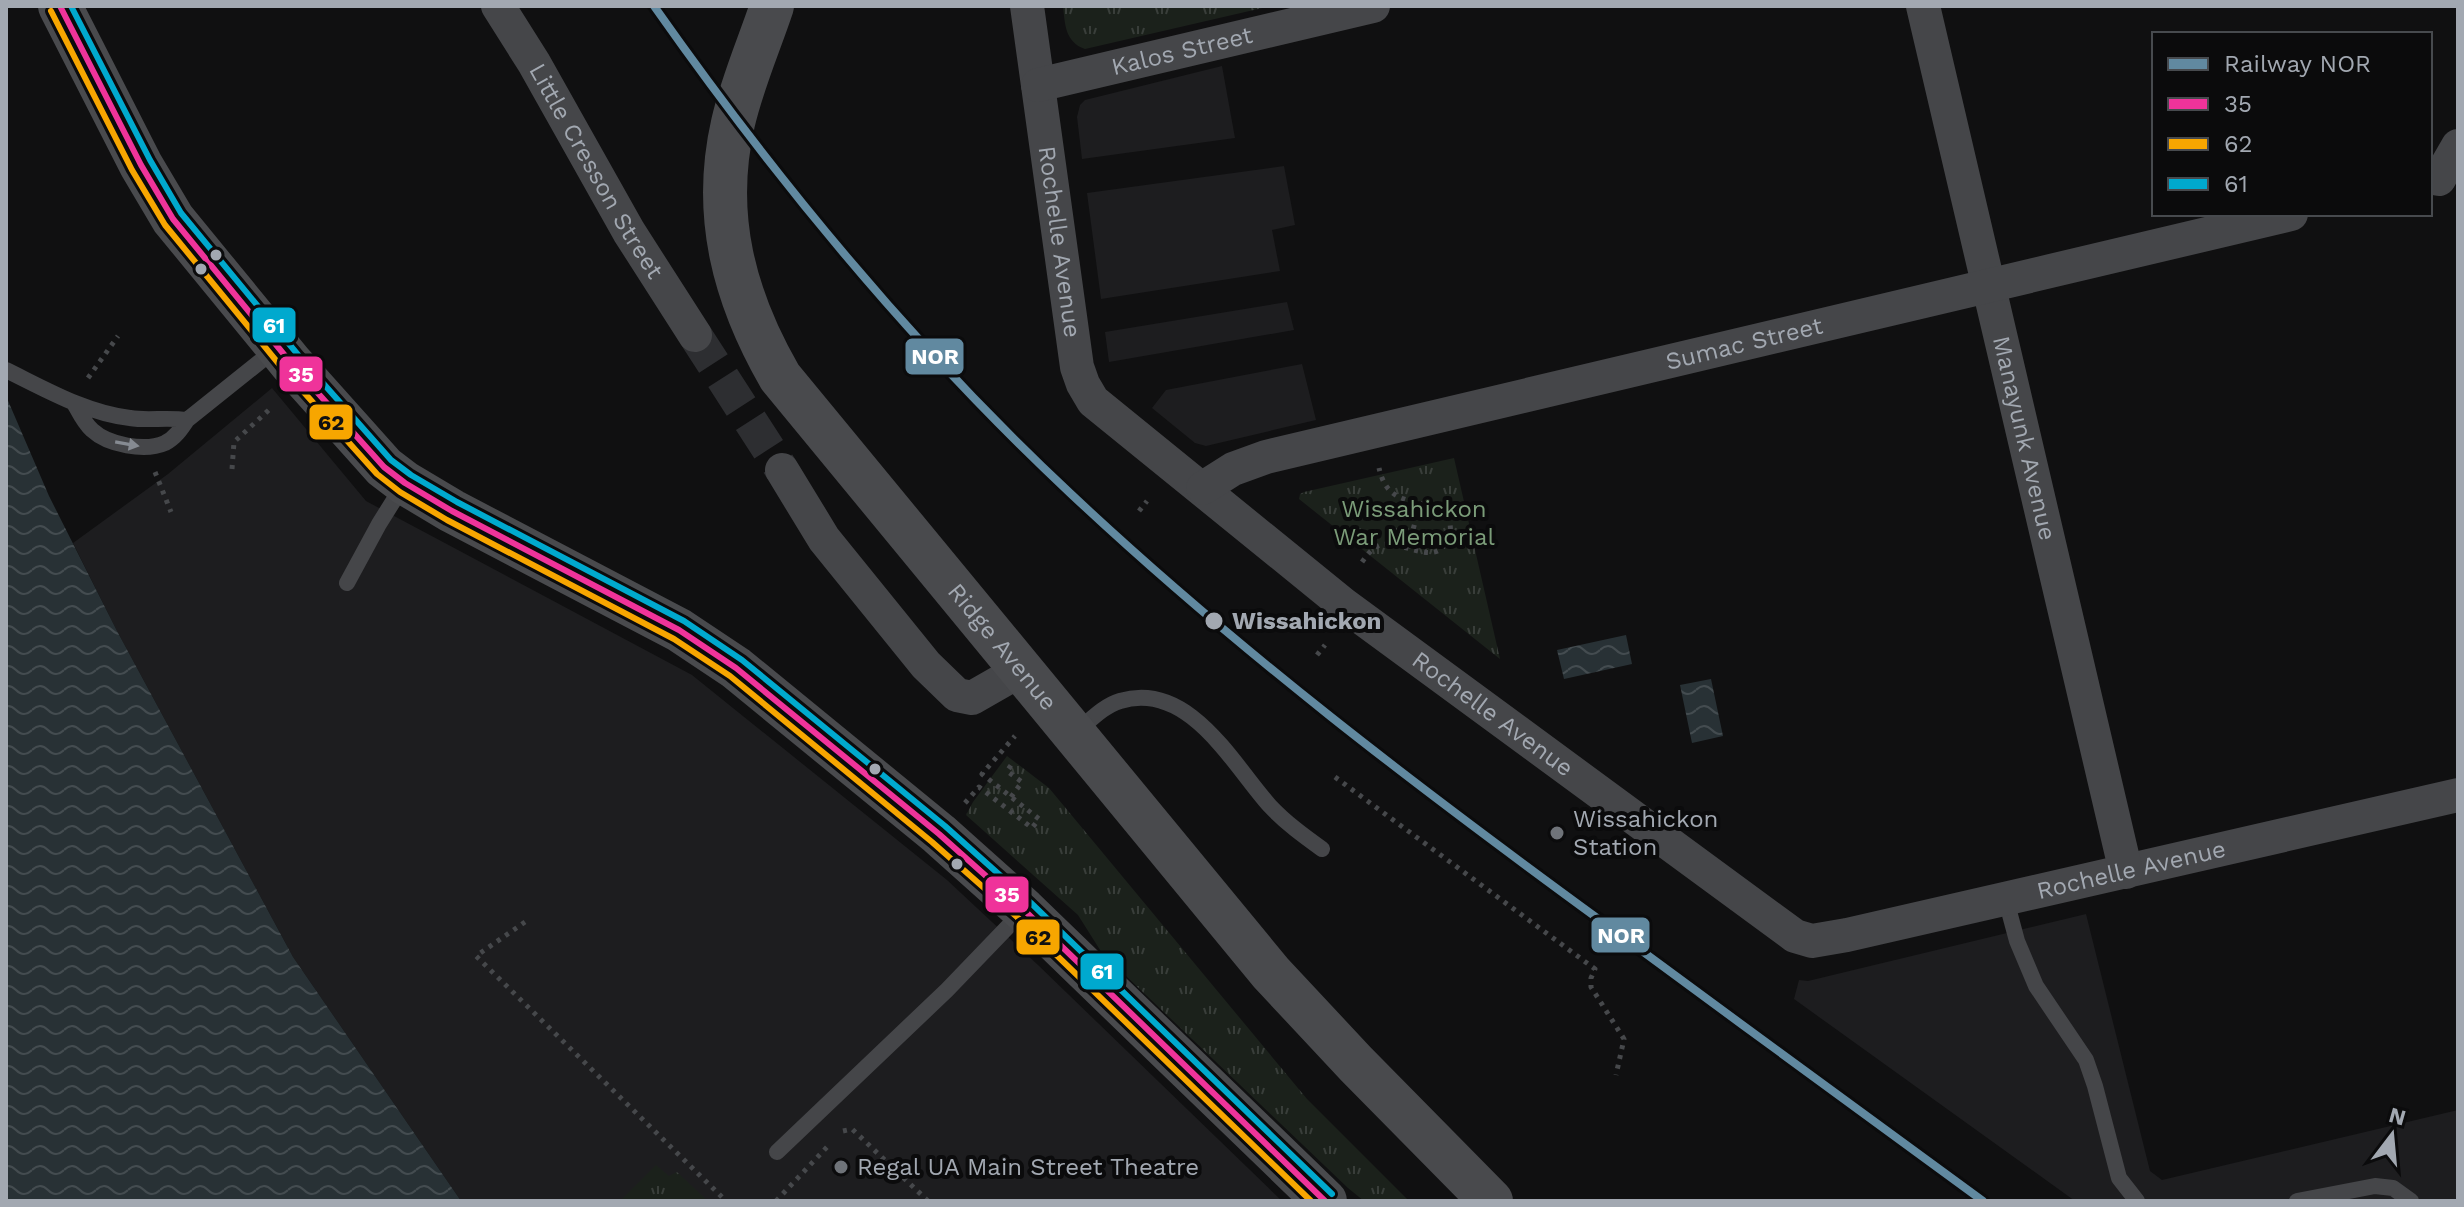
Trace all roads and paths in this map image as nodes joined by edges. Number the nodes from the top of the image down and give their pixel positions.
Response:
1 (60, 6) edge
2 (498, 6) edge
3 (772, 6) edge
4 (1027, 6) edge
5 (1373, 6) edge
6 (1923, 6) edge
7 (1038, 85) junction
8 (2458, 146) edge
9 (2442, 178) edge
10 (2282, 216) edge
11 (1988, 285) junction
12 (695, 335) tunnel mouth
13 (118, 336) dead end
14 (278, 347) junction
15 (6, 370) edge
16 (74, 403) junction
17 (271, 408) dead end
18 (187, 420) junction
19 (152, 463) dead end
20 (1378, 464) dead end
21 (232, 469) dead end
22 (782, 470) tunnel mouth
23 (405, 483) junction
24 (1203, 488) junction
25 (1147, 501) dead end
26 (1420, 504) junction
27 (1139, 511) dead end
28 (171, 512) dead end
29 (1408, 548) junction
30 (1362, 562) dead end
31 (347, 583) dead end
32 (1325, 645) dead end
33 (1317, 655) dead end
34 (1021, 670) junction
35 (1074, 734) junction
36 (1015, 736) dead end
37 (1014, 761) dead end
38 (1335, 777) dead end
39 (971, 795) dead end
40 (2458, 795) edge
41 (1011, 797) junction
42 (1322, 849) dead end
43 (2126, 872) junction
44 (2006, 900) junction
45 (1024, 910) junction
46 (525, 922) dead end
47 (1616, 1075) dead end
48 (777, 1152) dead end
49 (1304, 1194) edge
50 (726, 1201) edge
51 (776, 1201) edge
52 (928, 1201) edge
53 (1491, 1201) edge
54 (2137, 1201) edge
55 (2297, 1201) edge
56 (2411, 1201) edge

1 - 14 street
2 - 12 street, Little Cresson Street
3 - 34 street, Ridge Avenue
4 - 7 street, Rochelle Avenue
5 - 7 street, Kalos Street
6 - 11 street, Manayunk Avenue
7 - 24 street, Rochelle Avenue
8 - 9 street
10 - 11 street, Sumac Street
11 - 24 street, Sumac Street
11 - 43 street, Manayunk Avenue
13 - 16 path
14 - 18 lane
14 - 23 street
15 - 16 lane
16 - 18 lane
16 -> 18 lane
17 - 21 path
19 - 28 path
20 - 26 path
22 - 34 street
23 - 31 lane
23 - 45 street
24 - 44 street, Rochelle Avenue
25 - 27 path
26 - 29 path
26 - 29 path
29 - 30 path
32 - 33 path
34 - 35 street, Ridge Avenue
35 - 42 lane
35 - 53 street, Ridge Avenue
36 - 41 path
37 - 41 path
38 - 47 path
39 - 41 path
40 - 43 street, Rochelle Avenue
43 - 44 street, Rochelle Avenue
44 - 54 lane
45 - 48 lane
45 - 49 street
46 - 50 path
51 - 52 path
55 - 56 lane

